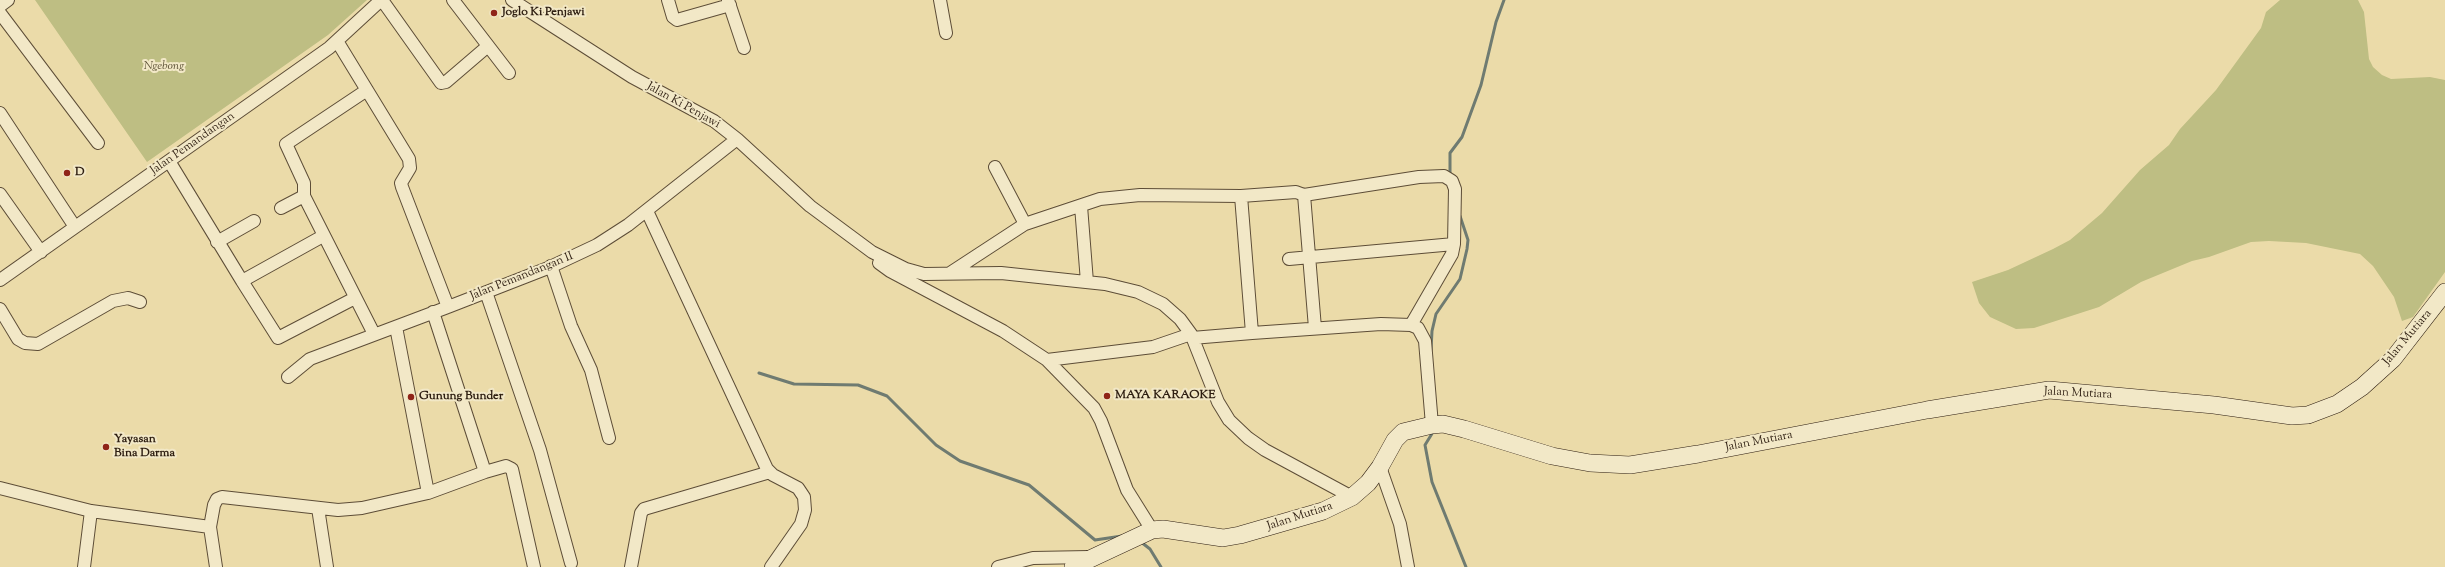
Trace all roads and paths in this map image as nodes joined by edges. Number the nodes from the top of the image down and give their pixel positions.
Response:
1 (8, 0) edge
2 (382, 0) edge
3 (453, 0) edge
4 (512, 0) edge
5 (668, 0) edge
6 (940, 0) edge
7 (729, 2) edge
8 (0, 6) edge
9 (0, 13) edge
10 (946, 33) dead end
11 (337, 41) junction
12 (488, 46) junction
13 (744, 48) dead end
14 (509, 73) dead end
15 (367, 90) junction
16 (0, 113) edge
17 (737, 139) junction
18 (98, 143) dead end
19 (169, 161) junction
20 (995, 167) dead end
21 (0, 194) edge
22 (1304, 195) junction
23 (304, 196) junction
24 (1241, 196) junction
25 (1081, 206) junction
26 (281, 208) dead end
27 (647, 211) junction
28 (254, 221) dead end
29 (1025, 224) junction
30 (75, 227) junction
31 (323, 236) junction
32 (217, 242) junction
33 (1454, 244) junction
34 (41, 252) junction
35 (872, 252) junction
36 (1308, 258) junction
37 (1289, 259) dead end
38 (551, 266) junction
39 (949, 273) junction
40 (0, 280) edge
41 (242, 281) junction
42 (1087, 282) junction
43 (486, 292) junction
44 (2445, 292) edge
45 (355, 298) junction
46 (140, 302) dead end
47 (448, 307) junction
48 (0, 309) edge
49 (433, 312) junction
50 (1411, 325) junction
51 (396, 327) junction
52 (1315, 328) junction
53 (1252, 333) junction
54 (374, 334) junction
55 (1192, 336) junction
56 (1048, 360) junction
57 (288, 377) dead end
58 (1433, 425) junction
59 (609, 438) dead end
60 (1380, 467) junction
61 (485, 472) junction
62 (770, 472) junction
63 (0, 488) edge
64 (428, 493) junction
65 (1352, 497) junction
66 (318, 508) junction
67 (91, 511) junction
68 (210, 527) junction
69 (1152, 530) junction
70 (1092, 557) junction
71 (571, 563) dead end
72 (84, 567) edge
73 (216, 567) edge
74 (327, 567) edge
75 (534, 567) edge
76 (631, 567) edge
77 (771, 567) edge
78 (998, 567) edge
79 (1073, 567) edge
80 (1408, 567) edge

1 - 8 street
2 - 11 street, Jalan Pemandangan
2 - 12 street
3 - 12 street
4 - 17 street, Jalan Ki Penjawi
5 - 7 street
6 - 10 street
7 - 13 street
9 - 18 street
11 - 15 street
11 - 19 street, Jalan Pemandangan
12 - 14 street
15 - 23 street
15 - 47 street
16 - 30 street
17 - 27 street, Jalan Pemandangan II
17 - 35 street, Jalan Ki Penjawi
19 - 30 street, Jalan Pemandangan
19 - 32 street
20 - 29 street
21 - 34 street
22 - 24 street
22 - 33 street
22 - 36 street
23 - 26 street
23 - 31 street
24 - 25 street
24 - 53 street
25 - 29 street
25 - 42 street
27 - 38 street, Jalan Pemandangan II
27 - 62 street
28 - 32 street
29 - 39 street
30 - 34 street, Jalan Pemandangan
31 - 41 street
31 - 45 street
32 - 41 street
33 - 36 street
33 - 50 street
34 - 40 street, Jalan Pemandangan
35 - 39 street
35 - 56 street
36 - 37 street
36 - 52 street
38 - 43 street, Jalan Pemandangan II
38 - 59 street
39 - 42 street
41 - 45 street
42 - 55 street
43 - 47 street, Jalan Pemandangan II
43 - 71 street
44 - 58 street, Jalan Mutiara
45 - 54 street
46 - 48 street
47 - 49 street, Jalan Pemandangan II
49 - 51 street, Jalan Pemandangan II
49 - 61 street
50 - 52 street
50 - 58 street
51 - 54 street, Jalan Pemandangan II
51 - 64 street
52 - 53 street
53 - 55 street
54 - 57 street, Jalan Pemandangan II
55 - 56 street
55 - 65 street
56 - 69 street
58 - 60 street, Jalan Mutiara
60 - 65 street, Jalan Mutiara
60 - 80 street
61 - 64 street
61 - 75 street
62 - 76 street
62 - 77 street
63 - 67 street
64 - 66 street
65 - 69 street, Jalan Mutiara
66 - 68 street
66 - 74 street
67 - 68 street
67 - 72 street
68 - 73 street
69 - 70 street, Jalan Mutiara
70 - 78 street
70 - 79 street, Jalan Mutiara

